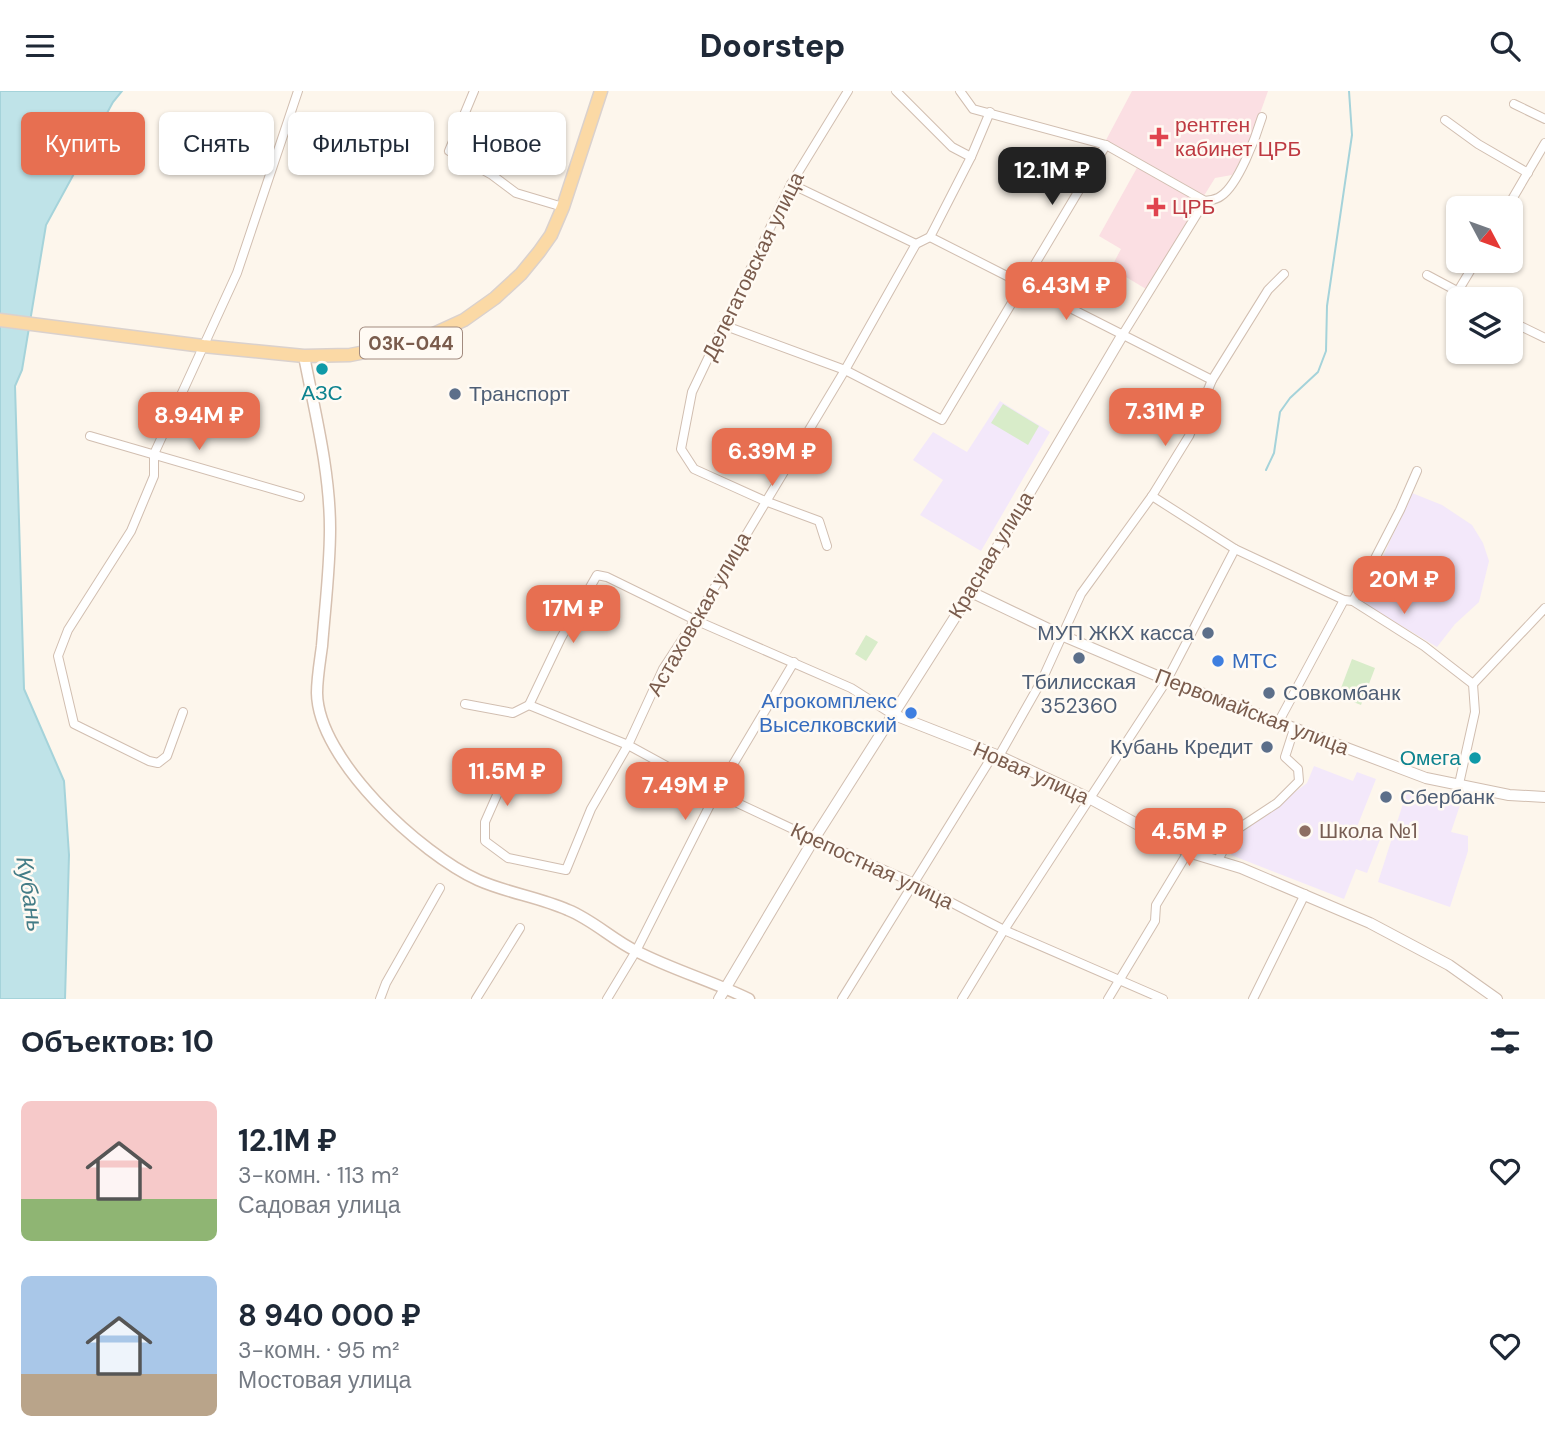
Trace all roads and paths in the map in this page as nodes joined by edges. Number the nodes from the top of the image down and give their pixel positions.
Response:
1 (298, 91) edge
2 (474, 91) edge
3 (601, 91) edge
4 (848, 91) edge
5 (896, 91) edge
6 (960, 91) edge
7 (1514, 104) dead end
8 (990, 112) junction
9 (1262, 117) dead end
10 (1545, 119) edge
11 (1445, 120) dead end
12 (1545, 143) edge
13 (1106, 145) junction
14 (971, 157) junction
15 (1528, 173) junction
16 (791, 184) junction
17 (1514, 196) edge
18 (1205, 201) junction
19 (563, 207) junction
20 (930, 237) junction
21 (916, 244) junction
22 (1284, 274) dead end
23 (1427, 275) dead end
24 (1022, 284) junction
25 (1449, 287) edge
26 (0, 320) edge
27 (723, 325) junction
28 (1523, 327) edge
29 (1123, 334) junction
30 (1545, 338) edge
31 (203, 346) junction
32 (304, 356) junction
33 (845, 370) junction
34 (1212, 380) junction
35 (90, 436) dead end
36 (155, 454) junction
37 (1417, 471) dead end
38 (1152, 496) junction
39 (300, 497) dead end
40 (765, 501) junction
41 (827, 546) dead end
42 (1235, 549) junction
43 (971, 592) junction
44 (1349, 601) junction
45 (1545, 608) edge
46 (695, 620) junction
47 (1061, 635) junction
48 (793, 662) junction
49 (1167, 680) junction
50 (1473, 684) junction
51 (465, 704) dead end
52 (529, 705) junction
53 (183, 712) dead end
54 (892, 714) junction
55 (1278, 723) junction
56 (1294, 729) junction
57 (628, 745) junction
58 (996, 755) junction
59 (508, 770) dead end
60 (1459, 784) junction
61 (716, 793) junction
62 (1545, 797) edge
63 (1091, 799) junction
64 (814, 839) junction
65 (1188, 852) junction
66 (1218, 860) junction
67 (914, 883) junction
68 (440, 888) dead end
69 (1305, 894) junction
70 (520, 928) dead end
71 (1004, 930) junction
72 (636, 951) junction
73 (1121, 980) junction
74 (725, 988) junction
75 (380, 999) edge
76 (476, 999) edge
77 (607, 999) edge
78 (719, 999) edge
79 (749, 999) edge
80 (842, 999) edge
81 (962, 999) edge
82 (1108, 999) edge
83 (1163, 999) edge
84 (1253, 999) edge
85 (1497, 999) edge

1 - 31 street
2 - 19 street
3 - 19 main road, 03К-044
4 - 16 street, Делегатовская улица
5 - 14 street
6 - 8 street
7 - 10 street
8 - 13 street
8 - 14 street
9 - 18 street, Красная улица
11 - 15 street
12 - 15 street
13 - 18 street
13 - 24 street
14 - 20 street
15 - 17 street
16 - 21 street
16 - 27 street, Делегатовская улица
18 - 29 street, Красная улица
19 - 32 main road, 03К-044
20 - 21 street
20 - 24 street
21 - 33 street, Астаховская улица
22 - 34 street
23 - 25 street
24 - 29 street
24 - 33 street
26 - 31 main road, 03К-044
27 - 33 street
27 - 40 street, Делегатовская улица
28 - 30 street
29 - 34 street
29 - 43 street, Красная улица
31 - 32 main road, 03К-044
31 - 36 street
32 - 72 main road
33 - 40 street, Астаховская улица
34 - 38 street
35 - 36 street
36 - 39 street
36 - 53 street
37 - 44 street
38 - 42 street
38 - 47 street
40 - 41 street
40 - 46 street, Астаховская улица
42 - 44 street
42 - 49 street
43 - 47 street, Первомайская улица
43 - 54 street, Красная улица
44 - 50 street
44 - 55 street
45 - 50 street
46 - 48 street, Новая улица
46 - 52 street, Новая улица
46 - 57 street, Астаховская улица
47 - 49 street, Первомайская улица
47 - 58 street
48 - 54 street, Новая улица
48 - 61 street
49 - 55 street, Первомайская улица
49 - 63 street
50 - 60 street
51 - 52 street
52 - 57 street, Крепостная улица
54 - 58 street, Новая улица
54 - 64 street, Красная улица
55 - 56 street, Первомайская улица
56 - 60 street, Первомайская улица
56 - 66 street
57 - 59 street, Астаховская улица
57 - 61 street, Крепостная улица
58 - 63 street, Новая улица
58 - 67 street
60 - 62 street, Первомайская улица
61 - 64 street, Крепостная улица
61 - 72 street
63 - 65 street, Новая улица
63 - 71 street
64 - 67 street, Крепостная улица
64 - 74 street, Красная улица
65 - 66 street, Новая улица
65 - 73 street
66 - 69 street, Новая улица
67 - 71 street, Крепостная улица
67 - 80 street
68 - 75 street
69 - 84 street
69 - 85 street, Новая улица
70 - 76 street
71 - 73 street, Крепостная улица
71 - 81 street
72 - 74 main road
72 - 77 street
73 - 82 street
73 - 83 street, Крепостная улица
74 - 78 street, Красная улица
74 - 79 main road

